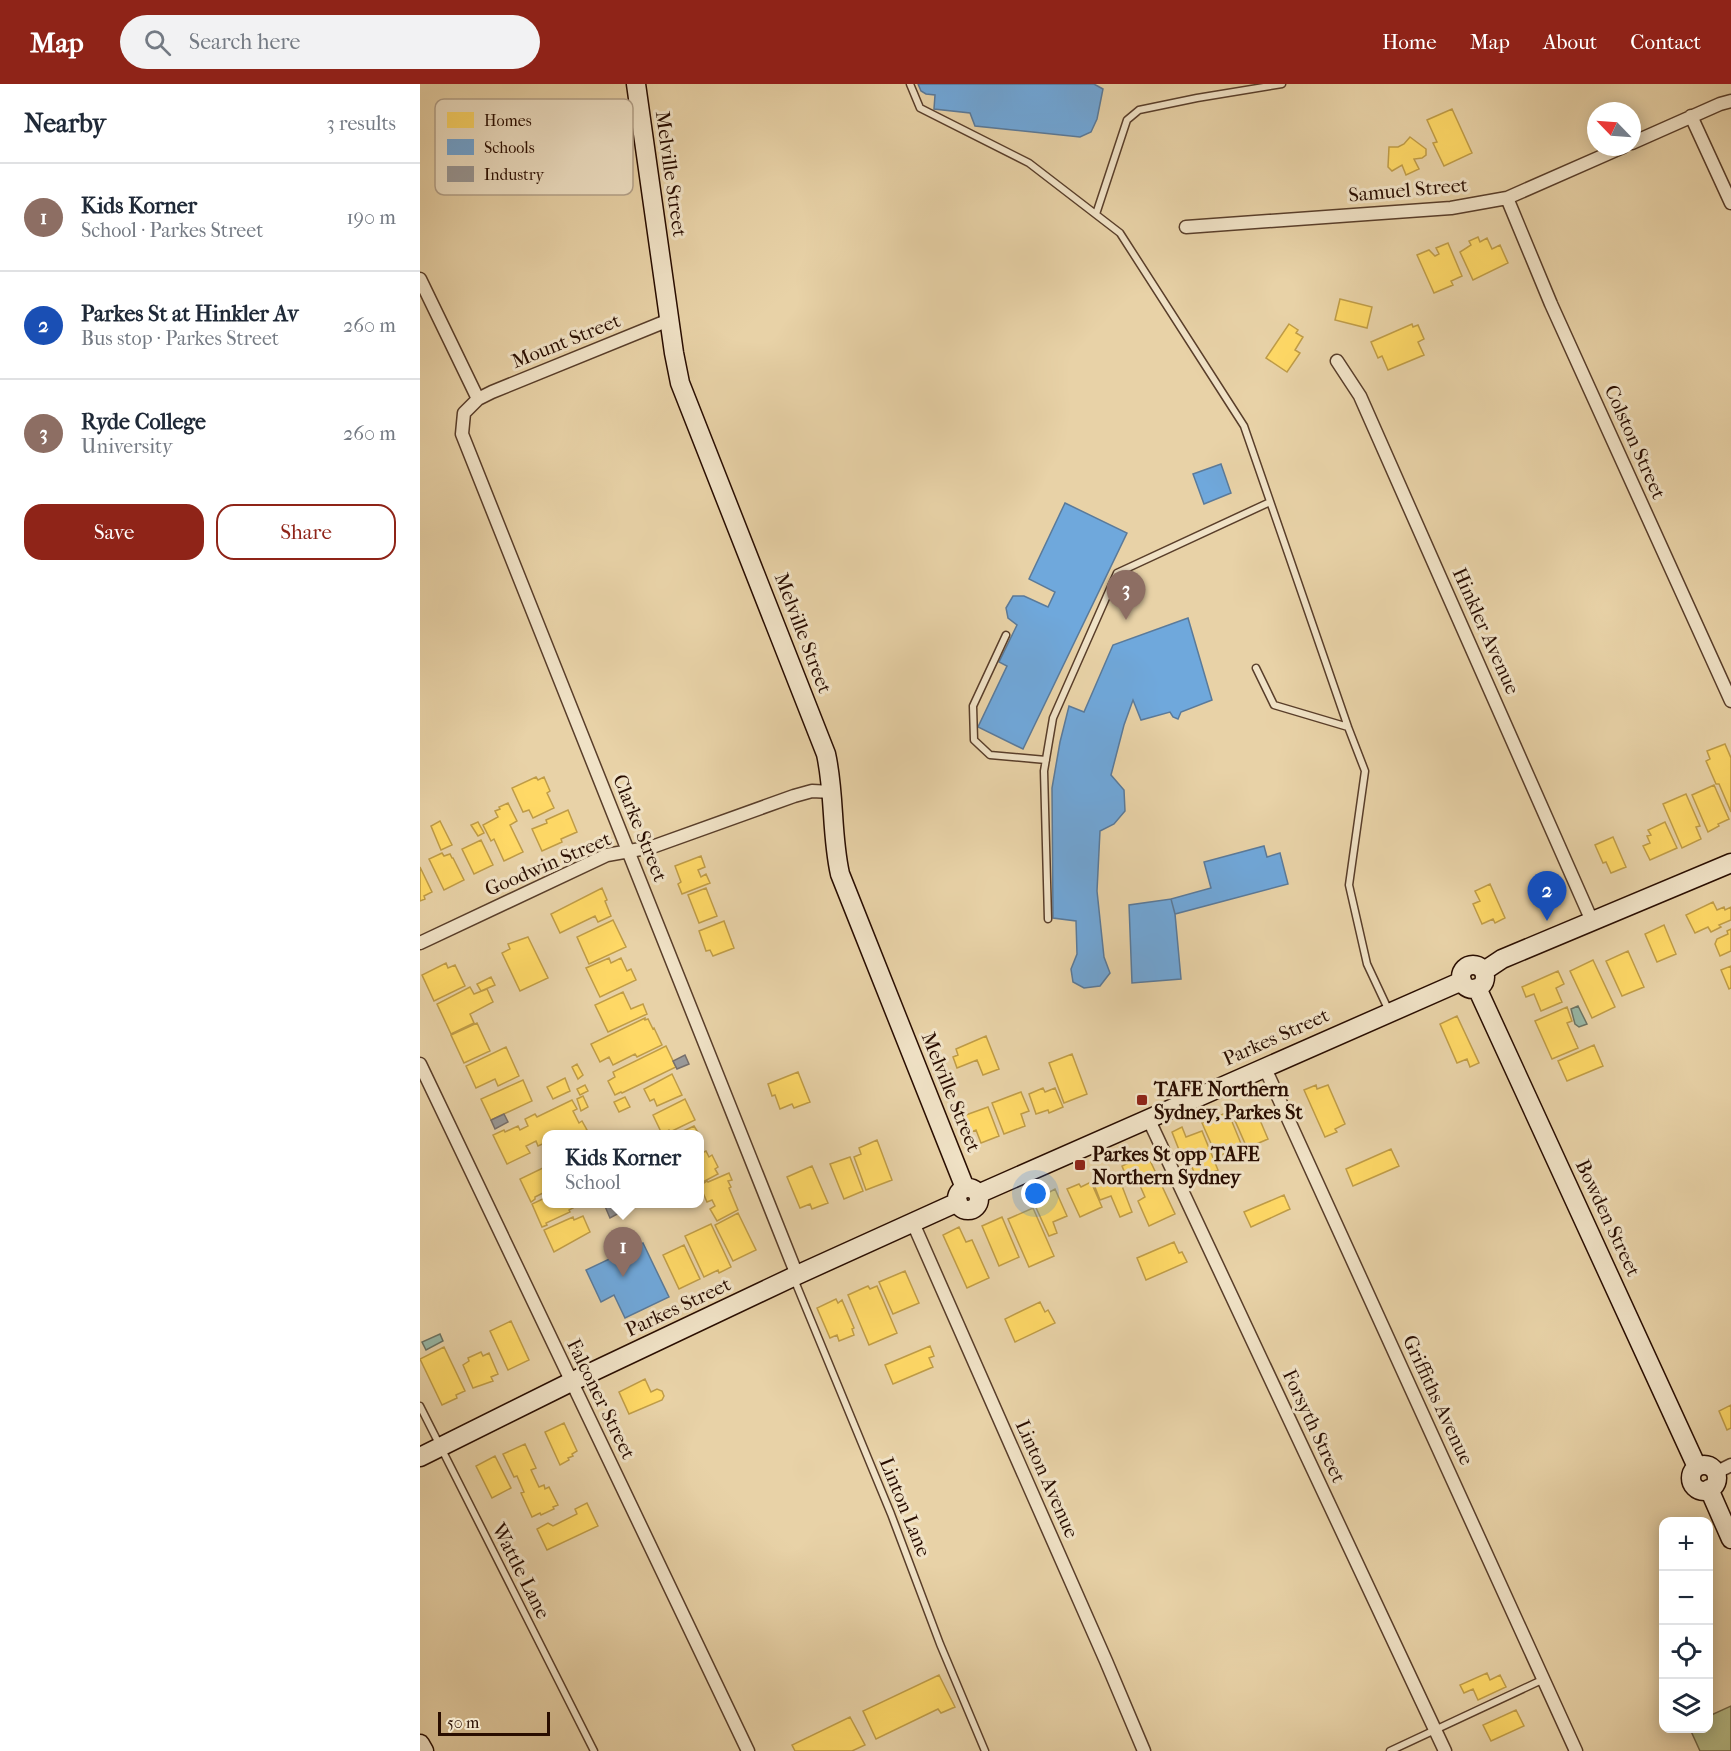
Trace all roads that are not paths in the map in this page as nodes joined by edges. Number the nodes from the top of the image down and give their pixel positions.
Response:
1 (636, 84) edge
2 (910, 84) edge
3 (1282, 84) edge
4 (1731, 101) edge
5 (1691, 116) junction
6 (1641, 139) edge
7 (1602, 156) edge
8 (1506, 198) junction
9 (1731, 203) edge
10 (1095, 214) junction
11 (1186, 227) dead end
12 (420, 279) edge
13 (669, 320) junction
14 (1337, 361) dead end
15 (478, 399) junction
16 (1270, 502) junction
17 (1006, 635) dead end
18 (1256, 668) dead end
19 (1731, 701) edge
20 (1348, 727) junction
21 (1046, 760) junction
22 (832, 792) junction
23 (628, 851) junction
24 (1731, 863) edge
25 (1048, 919) dead end
26 (1592, 921) junction
27 (420, 943) edge
28 (1470, 985) junction
29 (1389, 1012) junction
30 (420, 1064) edge
31 (1264, 1066) junction
32 (1148, 1118) junction
33 (967, 1195) junction
34 (913, 1223) junction
35 (795, 1276) junction
36 (571, 1382) junction
37 (420, 1406) edge
38 (440, 1448) junction
39 (420, 1457) edge
40 (1718, 1476) edge
41 (1731, 1539) edge
42 (1544, 1679) junction
43 (1435, 1730) junction
44 (420, 1743) edge
45 (424, 1751) edge
46 (594, 1751) edge
47 (748, 1751) edge
48 (985, 1751) edge
49 (1144, 1751) edge
50 (1390, 1751) edge
51 (1445, 1751) edge
52 (1576, 1751) edge

1 - 13 street, Melville Street
2 - 10 lane
3 - 10 lane
4 - 5 street
5 - 6 street
5 - 9 street
7 - 8 street, Samuel Street
8 - 11 street, Samuel Street
8 - 19 street, Colston Street
10 - 16 lane
12 - 15 street
13 - 15 street, Mount Street
13 - 22 street, Melville Street
14 - 26 street, Hinkler Avenue
15 - 23 street, Clarke Street
16 - 20 lane
16 - 21 lane
17 - 21 lane
18 - 20 lane
20 - 29 lane
21 - 25 lane
22 - 23 street, Goodwin Street
22 - 33 street, Melville Street
23 - 27 street, Goodwin Street
23 - 35 street, Clarke Street
24 - 26 street
26 - 28 street, Parkes Street
28 - 29 street, Parkes Street
28 - 40 street, Bowden Street
29 - 31 street, Parkes Street
30 - 36 street, Falconer Street
31 - 32 street, Parkes Street
31 - 42 street, Griffiths Avenue
32 - 33 street, Parkes Street
32 - 43 street, Forsyth Street
33 - 34 street, Parkes Street
34 - 35 street, Parkes Street
34 - 49 street, Linton Avenue
35 - 36 street, Parkes Street
35 - 48 lane, Linton Lane
36 - 38 street, Parkes Street
36 - 47 street, Falconer Street
37 - 38 lane, Wattle Lane
38 - 39 street, Parkes Street
38 - 46 lane, Wattle Lane
40 - 41 street
42 - 43 lane
42 - 52 street, Griffiths Avenue
43 - 50 lane
43 - 51 street, Forsyth Street
44 - 45 street

